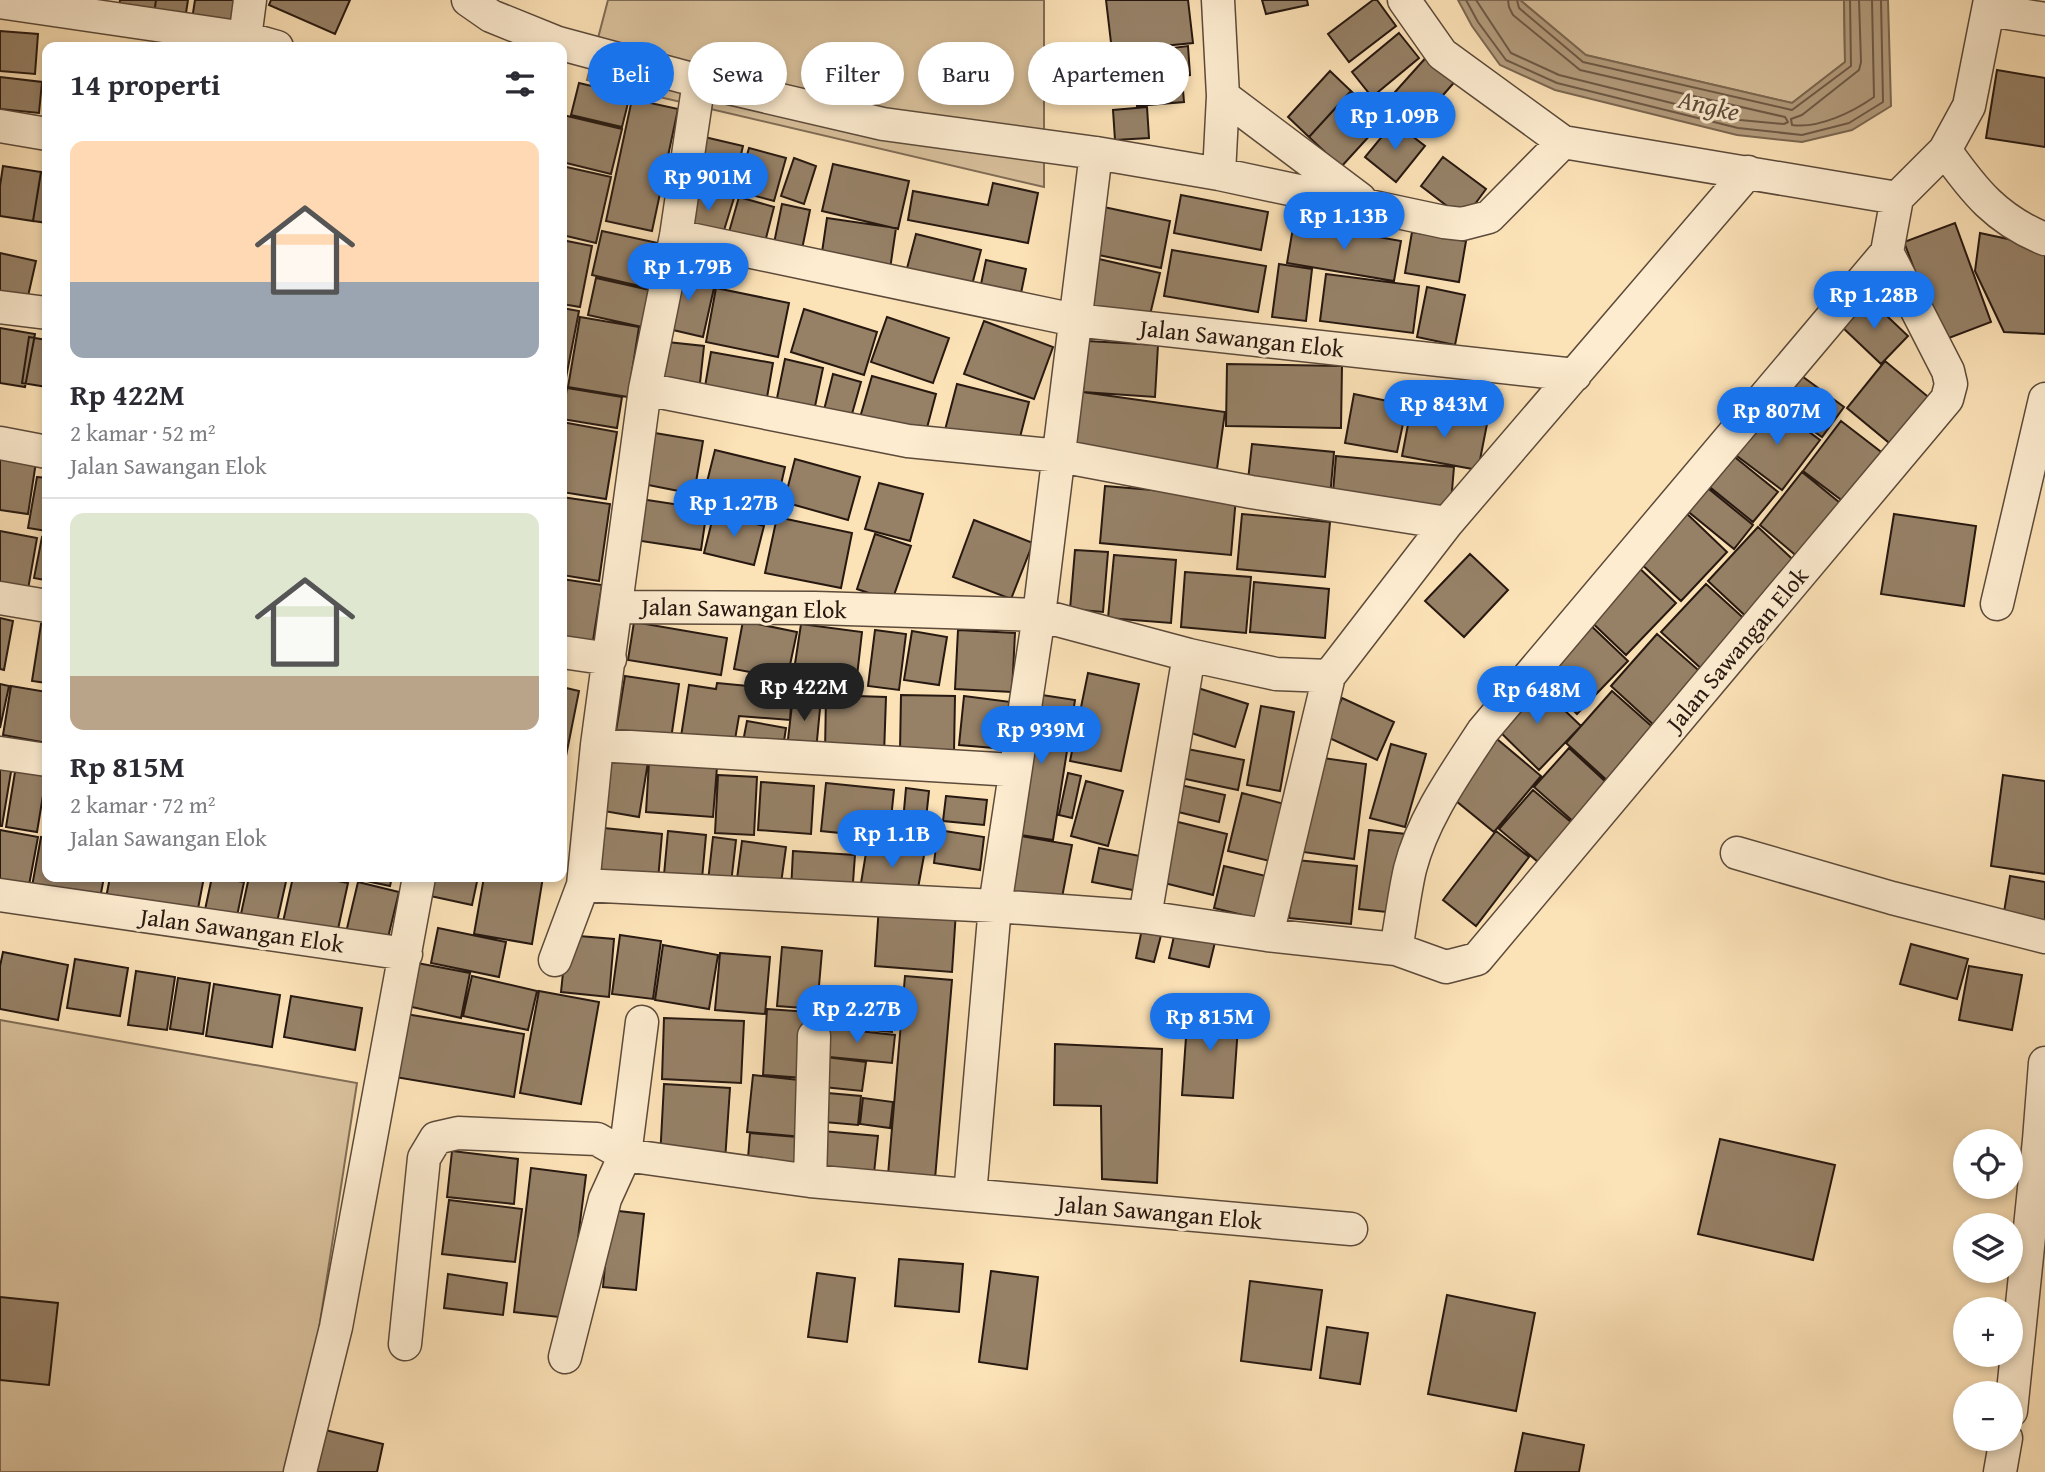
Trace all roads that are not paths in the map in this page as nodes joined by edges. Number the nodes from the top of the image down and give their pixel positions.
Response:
1 (250, 0) edge
2 (468, 0) edge
3 (1218, 0) edge
4 (1405, 0) edge
5 (0, 2) edge
6 (1989, 5) edge
7 (2045, 19) edge
8 (174, 37) edge
9 (245, 38) junction
10 (259, 42) edge
11 (550, 42) edge
12 (567, 48) edge
13 (688, 78) edge
14 (1223, 96) junction
15 (787, 102) edge
16 (695, 105) edge
17 (0, 126) edge
18 (42, 133) edge
19 (1563, 142) junction
20 (1945, 150) junction
21 (1096, 153) junction
22 (1748, 172) junction
23 (1220, 174) junction
24 (1897, 198) junction
25 (1367, 204) junction
26 (676, 236) junction
27 (2045, 239) edge
28 (1887, 252) junction
29 (0, 307) edge
30 (42, 312) edge
31 (1075, 320) junction
32 (1575, 375) junction
33 (645, 389) junction
34 (2045, 399) edge
35 (0, 443) edge
36 (42, 451) edge
37 (1060, 456) junction
38 (1447, 523) junction
39 (0, 598) edge
40 (1997, 604) dead end
41 (42, 605) edge
42 (616, 607) junction
43 (1039, 615) junction
44 (567, 653) edge
45 (1189, 655) junction
46 (610, 659) junction
47 (1329, 676) junction
48 (597, 746) junction
49 (0, 753) edge
50 (42, 759) edge
51 (1014, 770) junction
52 (1737, 853) dead end
53 (418, 882) edge
54 (583, 885) junction
55 (0, 895) edge
56 (995, 906) junction
57 (1145, 917) junction
58 (1268, 935) junction
59 (2045, 937) edge
60 (1396, 949) junction
61 (406, 954) junction
62 (555, 960) dead end
63 (642, 1022) dead end
64 (814, 1036) dead end
65 (2045, 1063) edge
66 (625, 1155) junction
67 (810, 1181) junction
68 (970, 1195) junction
69 (1351, 1229) dead end
70 (405, 1344) dead end
71 (565, 1357) dead end
72 (2014, 1381) edge
73 (2004, 1451) edge
74 (300, 1472) edge
75 (2000, 1472) edge

1 - 9 street
2 - 11 street
3 - 14 street
4 - 19 street
5 - 8 street
6 - 7 street
6 - 20 street
8 - 9 street
9 - 10 street
12 - 13 street
14 - 23 street
14 - 25 street
15 - 21 street
16 - 26 street, Jalan Sawangan Elok
17 - 18 street
19 - 22 street
19 - 25 street
20 - 24 street
20 - 27 street
21 - 23 street
21 - 31 street
22 - 24 street
22 - 32 street
23 - 25 street
24 - 28 street
26 - 31 street, Jalan Sawangan Elok
26 - 33 street, Jalan Sawangan Elok
28 - 60 street
28 - 60 street, Jalan Sawangan Elok
29 - 30 street
31 - 32 street, Jalan Sawangan Elok
31 - 37 street
32 - 38 street
33 - 37 street
33 - 42 street, Jalan Sawangan Elok
34 - 40 street
35 - 36 street
37 - 38 street
37 - 43 street
38 - 47 street
39 - 41 street
42 - 43 street, Jalan Sawangan Elok
42 - 46 street, Jalan Sawangan Elok
43 - 45 street, Jalan Sawangan Elok
43 - 51 street
44 - 46 street
45 - 47 street, Jalan Sawangan Elok
45 - 57 street
46 - 48 street, Jalan Sawangan Elok
47 - 58 street
48 - 51 street
48 - 54 street, Jalan Sawangan Elok
49 - 50 street
51 - 56 street
52 - 59 street
53 - 61 street
54 - 56 street, Jalan Sawangan Elok
54 - 62 street, Jalan Sawangan Elok
55 - 61 street, Jalan Sawangan Elok
56 - 57 street, Jalan Sawangan Elok
56 - 68 street
57 - 58 street, Jalan Sawangan Elok
58 - 60 street, Jalan Sawangan Elok
61 - 74 street
63 - 66 street
64 - 67 street
65 - 72 street
66 - 67 street, Jalan Sawangan Elok
66 - 70 street, Jalan Sawangan Elok
66 - 71 street
67 - 68 street, Jalan Sawangan Elok
68 - 69 street, Jalan Sawangan Elok
73 - 75 street

